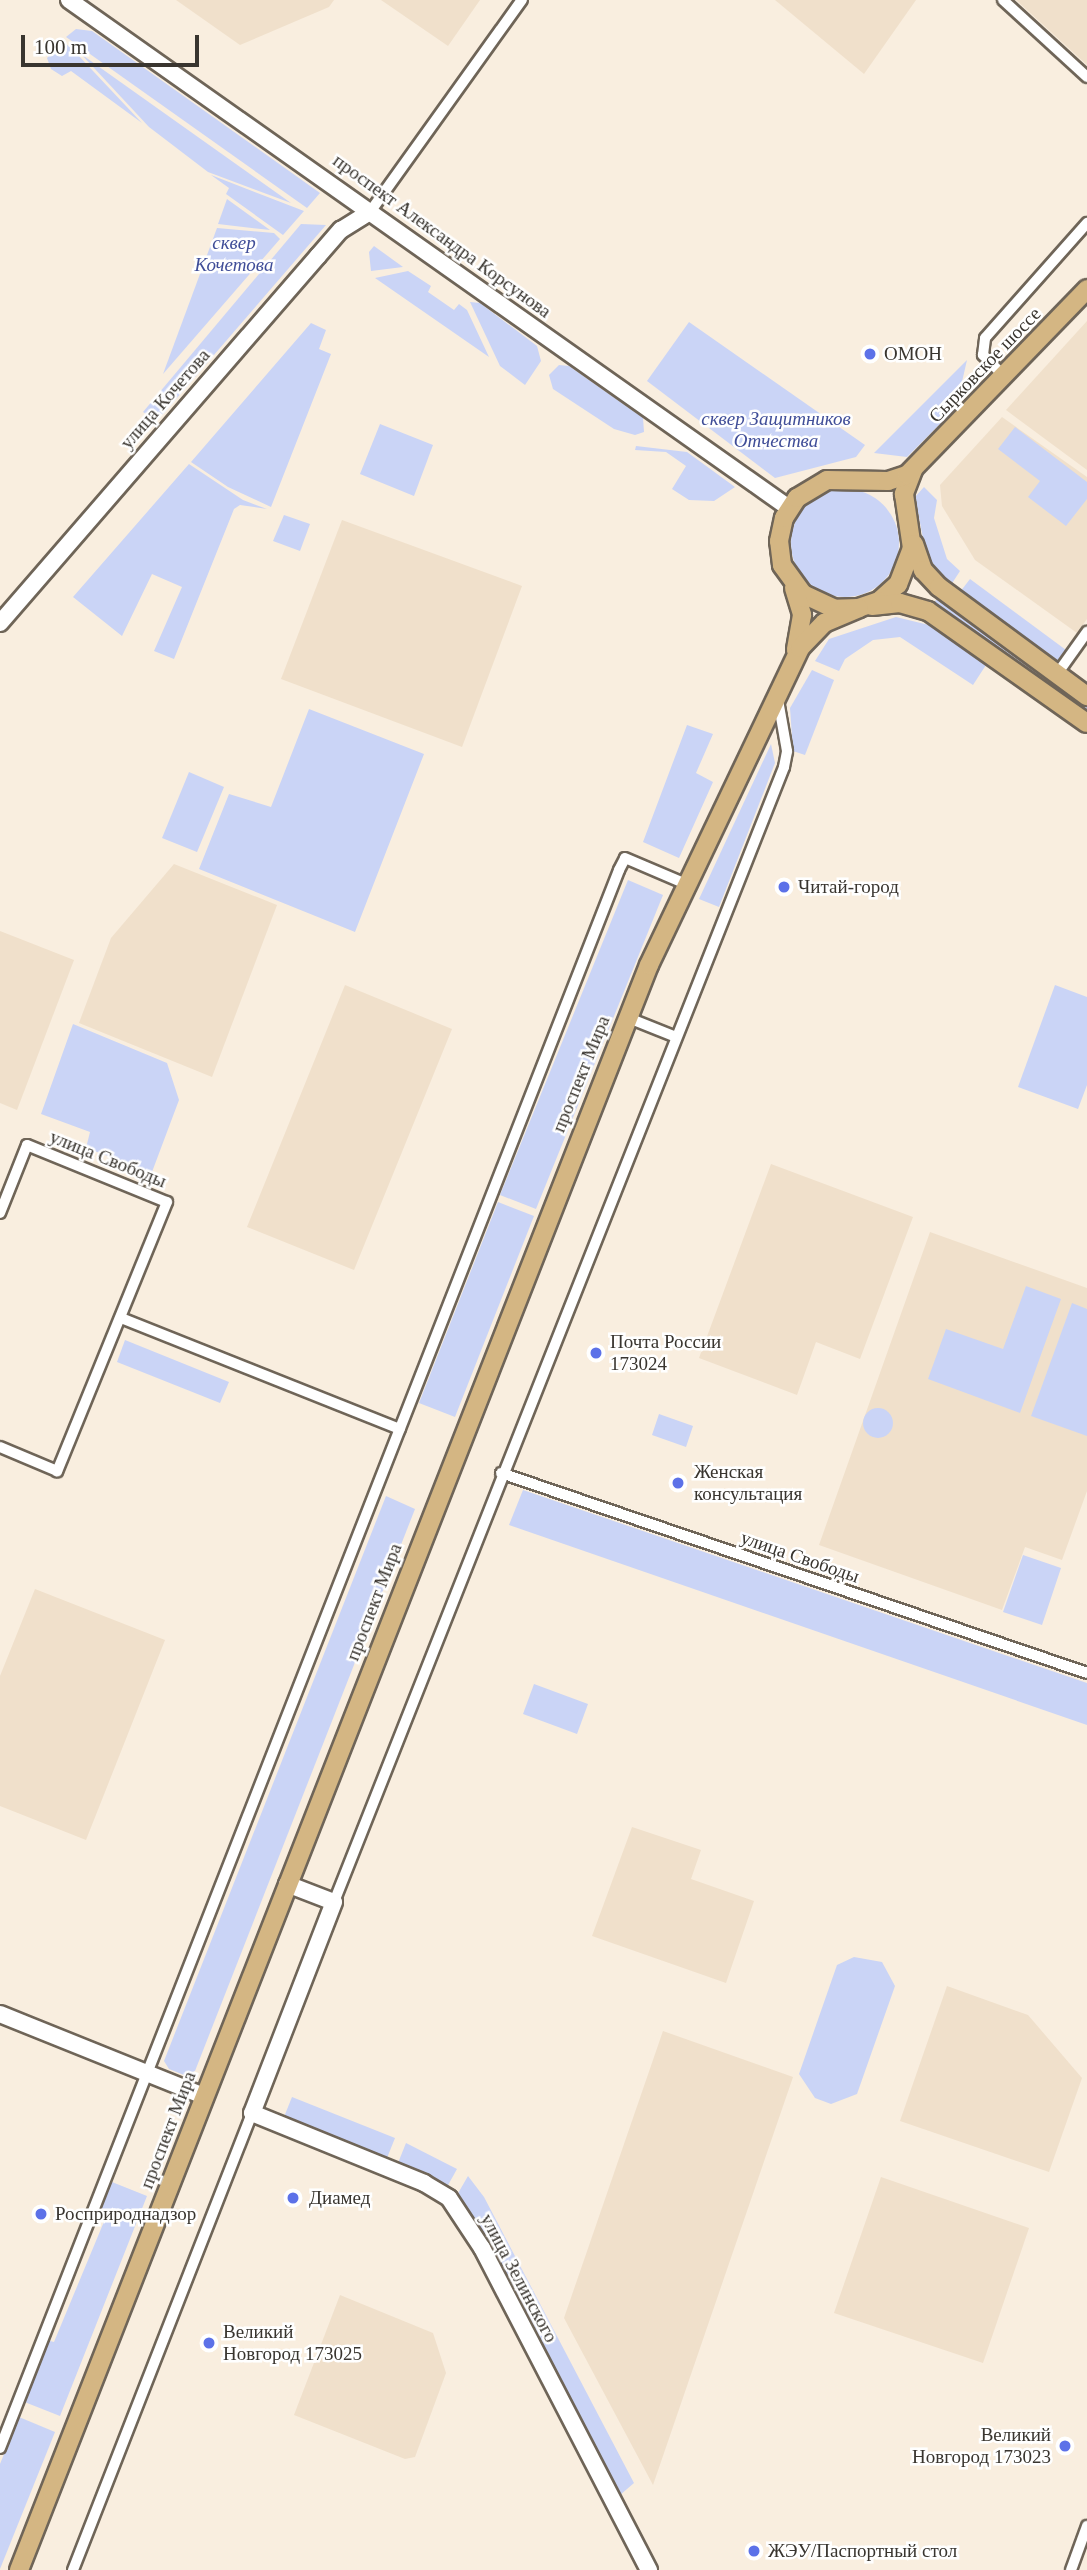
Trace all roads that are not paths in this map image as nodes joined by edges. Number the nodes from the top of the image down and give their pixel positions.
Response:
1 (69, 0) edge
2 (522, 0) edge
3 (1003, 0) edge
4 (1087, 77) edge
5 (370, 212) junction
6 (1087, 223) edge
7 (1087, 289) edge
8 (1004, 376) junction
9 (913, 470) junction
10 (850, 477) junction
11 (789, 508) junction
12 (910, 528) junction
13 (787, 576) junction
14 (863, 607) junction
15 (0, 622) edge
16 (1087, 632) edge
17 (793, 659) junction
18 (1057, 674) junction
19 (776, 694) junction
20 (1087, 696) edge
21 (1087, 723) edge
22 (686, 884) junction
23 (626, 1017) junction
24 (676, 1037) junction
25 (0, 1213) edge
26 (121, 1318) junction
27 (400, 1429) junction
28 (0, 1447) edge
29 (501, 1473) junction
30 (1087, 1673) edge
31 (287, 1884) junction
32 (334, 1902) junction
33 (0, 2014) edge
34 (149, 2074) junction
35 (204, 2095) junction
36 (252, 2113) junction
37 (0, 2448) edge
38 (1087, 2526) edge
39 (19, 2570) edge
40 (73, 2570) edge
41 (649, 2570) edge
42 (1071, 2570) edge

1 - 5 street, проспект Александра Корсунова
2 - 5 street
3 - 4 street
5 - 11 street, проспект Александра Корсунова
5 - 15 street, улица Кочетова
6 - 8 street
7 - 8 main road, Сырковское шоссе
8 - 9 main road, Сырковское шоссе
9 - 10 main road
9 - 12 main road
10 - 11 main road
10 - 12 main road
11 - 13 main road
12 - 14 main road
12 - 18 main road
13 - 14 main road
13 - 17 main road, проспект Мира
14 - 17 main road, проспект Мира
14 - 21 main road
16 - 18 street
17 - 19 main road, проспект Мира
18 - 20 main road
19 - 22 main road, проспект Мира
19 - 24 street
22 - 23 main road, проспект Мира
22 - 27 street
23 - 24 street
23 - 31 main road, проспект Мира
24 - 29 street
25 - 26 street, улица Свободы
26 - 27 street
26 - 28 street, улица Свободы
27 - 34 street
29 - 30 street, улица Свободы
29 - 32 street
31 - 32 street
31 - 35 main road, проспект Мира
32 - 36 street
33 - 34 street
34 - 35 street
34 - 37 street
35 - 39 main road, проспект Мира
36 - 40 street
36 - 41 street, улица Зелинского
38 - 42 street

